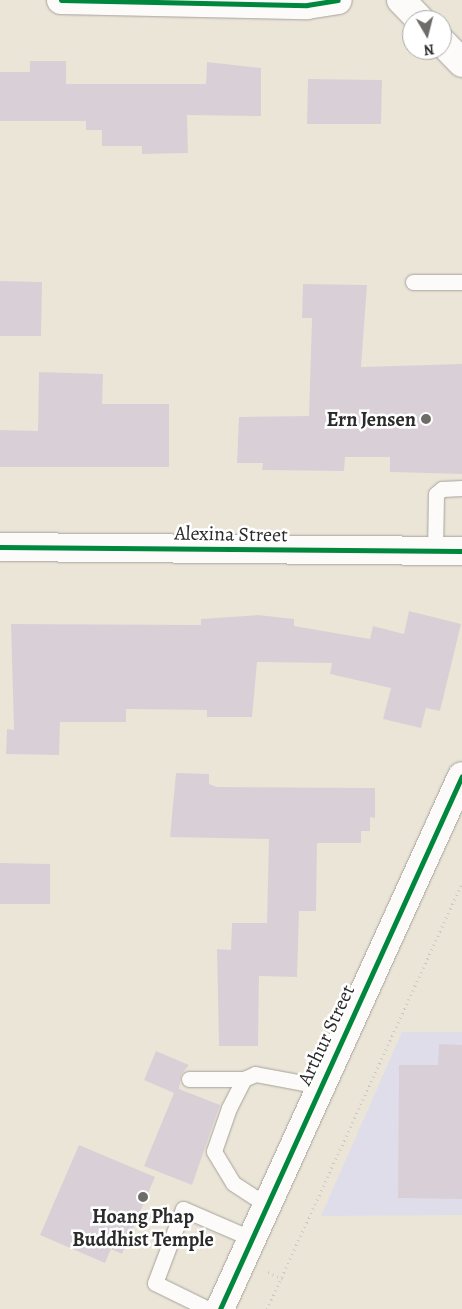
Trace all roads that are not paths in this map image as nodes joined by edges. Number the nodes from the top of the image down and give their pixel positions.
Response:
1 (61, 0) edge
2 (338, 0) edge
3 (401, 0) edge
4 (410, 10) edge
5 (452, 52) edge
6 (462, 63) edge
7 (413, 282) dead end
8 (462, 282) edge
9 (462, 488) edge
10 (0, 547) edge
11 (435, 551) junction
12 (462, 551) edge
13 (462, 776) edge
14 (189, 1079) dead end
15 (244, 1079) junction
16 (319, 1086) junction
17 (265, 1204) junction
18 (250, 1238) junction
19 (208, 1309) edge
20 (220, 1309) edge

1 - 2 street
3 - 4 street
5 - 6 street
7 - 8 lane
9 - 11 lane
10 - 11 street, Alexina Street
11 - 12 street, Alexina Street
13 - 16 street, Arthur Street
14 - 15 lane
15 - 16 lane
15 - 17 lane
16 - 17 street, Arthur Street
17 - 18 street, Arthur Street
18 - 19 lane
18 - 20 street, Arthur Street

